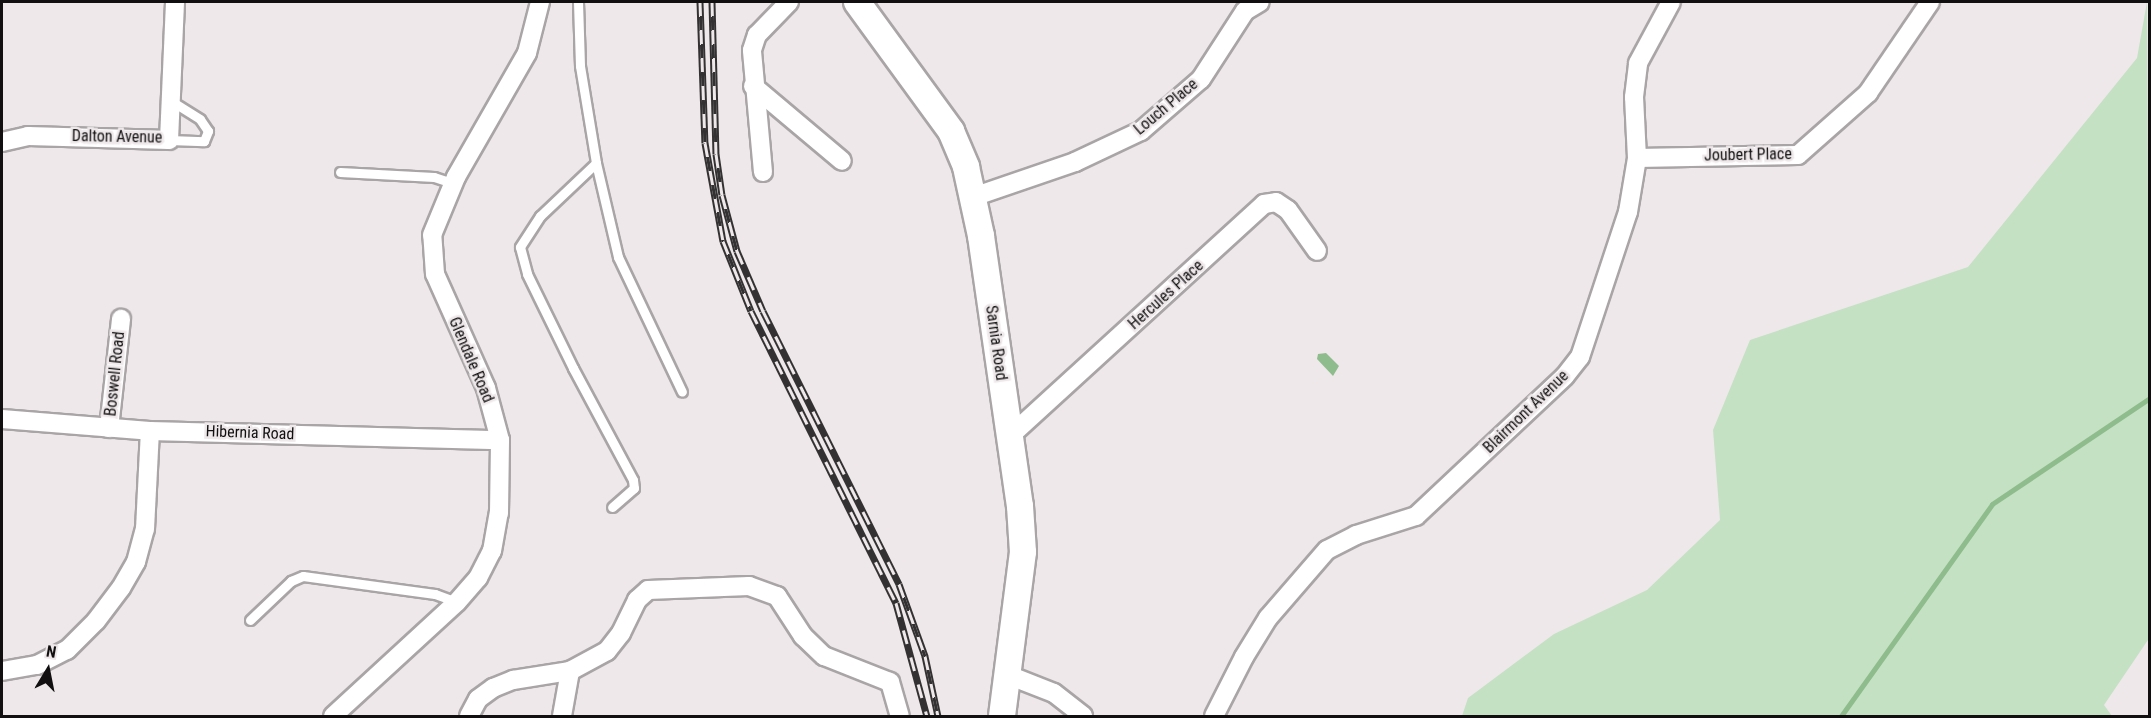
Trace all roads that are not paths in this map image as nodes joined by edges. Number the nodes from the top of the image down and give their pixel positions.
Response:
1 (175, 2) edge
2 (540, 2) edge
3 (578, 2) edge
4 (789, 2) edge
5 (857, 2) edge
6 (1260, 2) edge
7 (1671, 2) edge
8 (1930, 2) edge
9 (753, 86) junction
10 (173, 102) junction
11 (169, 140) junction
12 (2, 142) edge
13 (1637, 158) junction
14 (842, 161) dead end
15 (596, 163) junction
16 (340, 172) dead end
17 (763, 172) dead end
18 (453, 183) junction
19 (973, 196) junction
20 (1317, 251) dead end
21 (120, 319) dead end
22 (682, 392) dead end
23 (2, 419) edge
24 (110, 428) junction
25 (150, 430) junction
26 (1010, 436) junction
27 (500, 440) junction
28 (612, 507) dead end
29 (457, 602) junction
30 (250, 620) dead end
31 (2, 671) edge
32 (570, 671) junction
33 (1008, 675) junction
34 (333, 717) edge
35 (469, 717) edge
36 (562, 717) edge
37 (900, 717) edge
38 (1002, 717) edge
39 (1083, 717) edge
40 (1214, 717) edge

1 - 10 street, Dalton Avenue
2 - 18 street, Glendale Road
3 - 15 lane
4 - 9 street
5 - 19 main road, Sarnia Road
6 - 19 street, Louch Place
7 - 13 street, Blairmont Avenue
8 - 13 street, Joubert Place
9 - 14 street
9 - 17 street
10 - 11 street, Dalton Avenue
10 - 11 lane
11 - 12 street, Dalton Avenue
13 - 40 street, Blairmont Avenue
15 - 22 lane
15 - 28 lane
16 - 18 lane
18 - 27 street, Glendale Road
19 - 26 main road, Sarnia Road
20 - 26 street, Hercules Place
21 - 24 street, Boswell Road
23 - 24 street, Hibernia Road
24 - 25 street, Hibernia Road
25 - 27 street, Hibernia Road
25 - 31 street
26 - 33 main road, Sarnia Road
27 - 29 street, Glendale Road
29 - 30 lane
29 - 34 street, Glendale Road
32 - 35 street
32 - 36 street
32 - 37 street
33 - 38 main road, Sarnia Road
33 - 39 street

